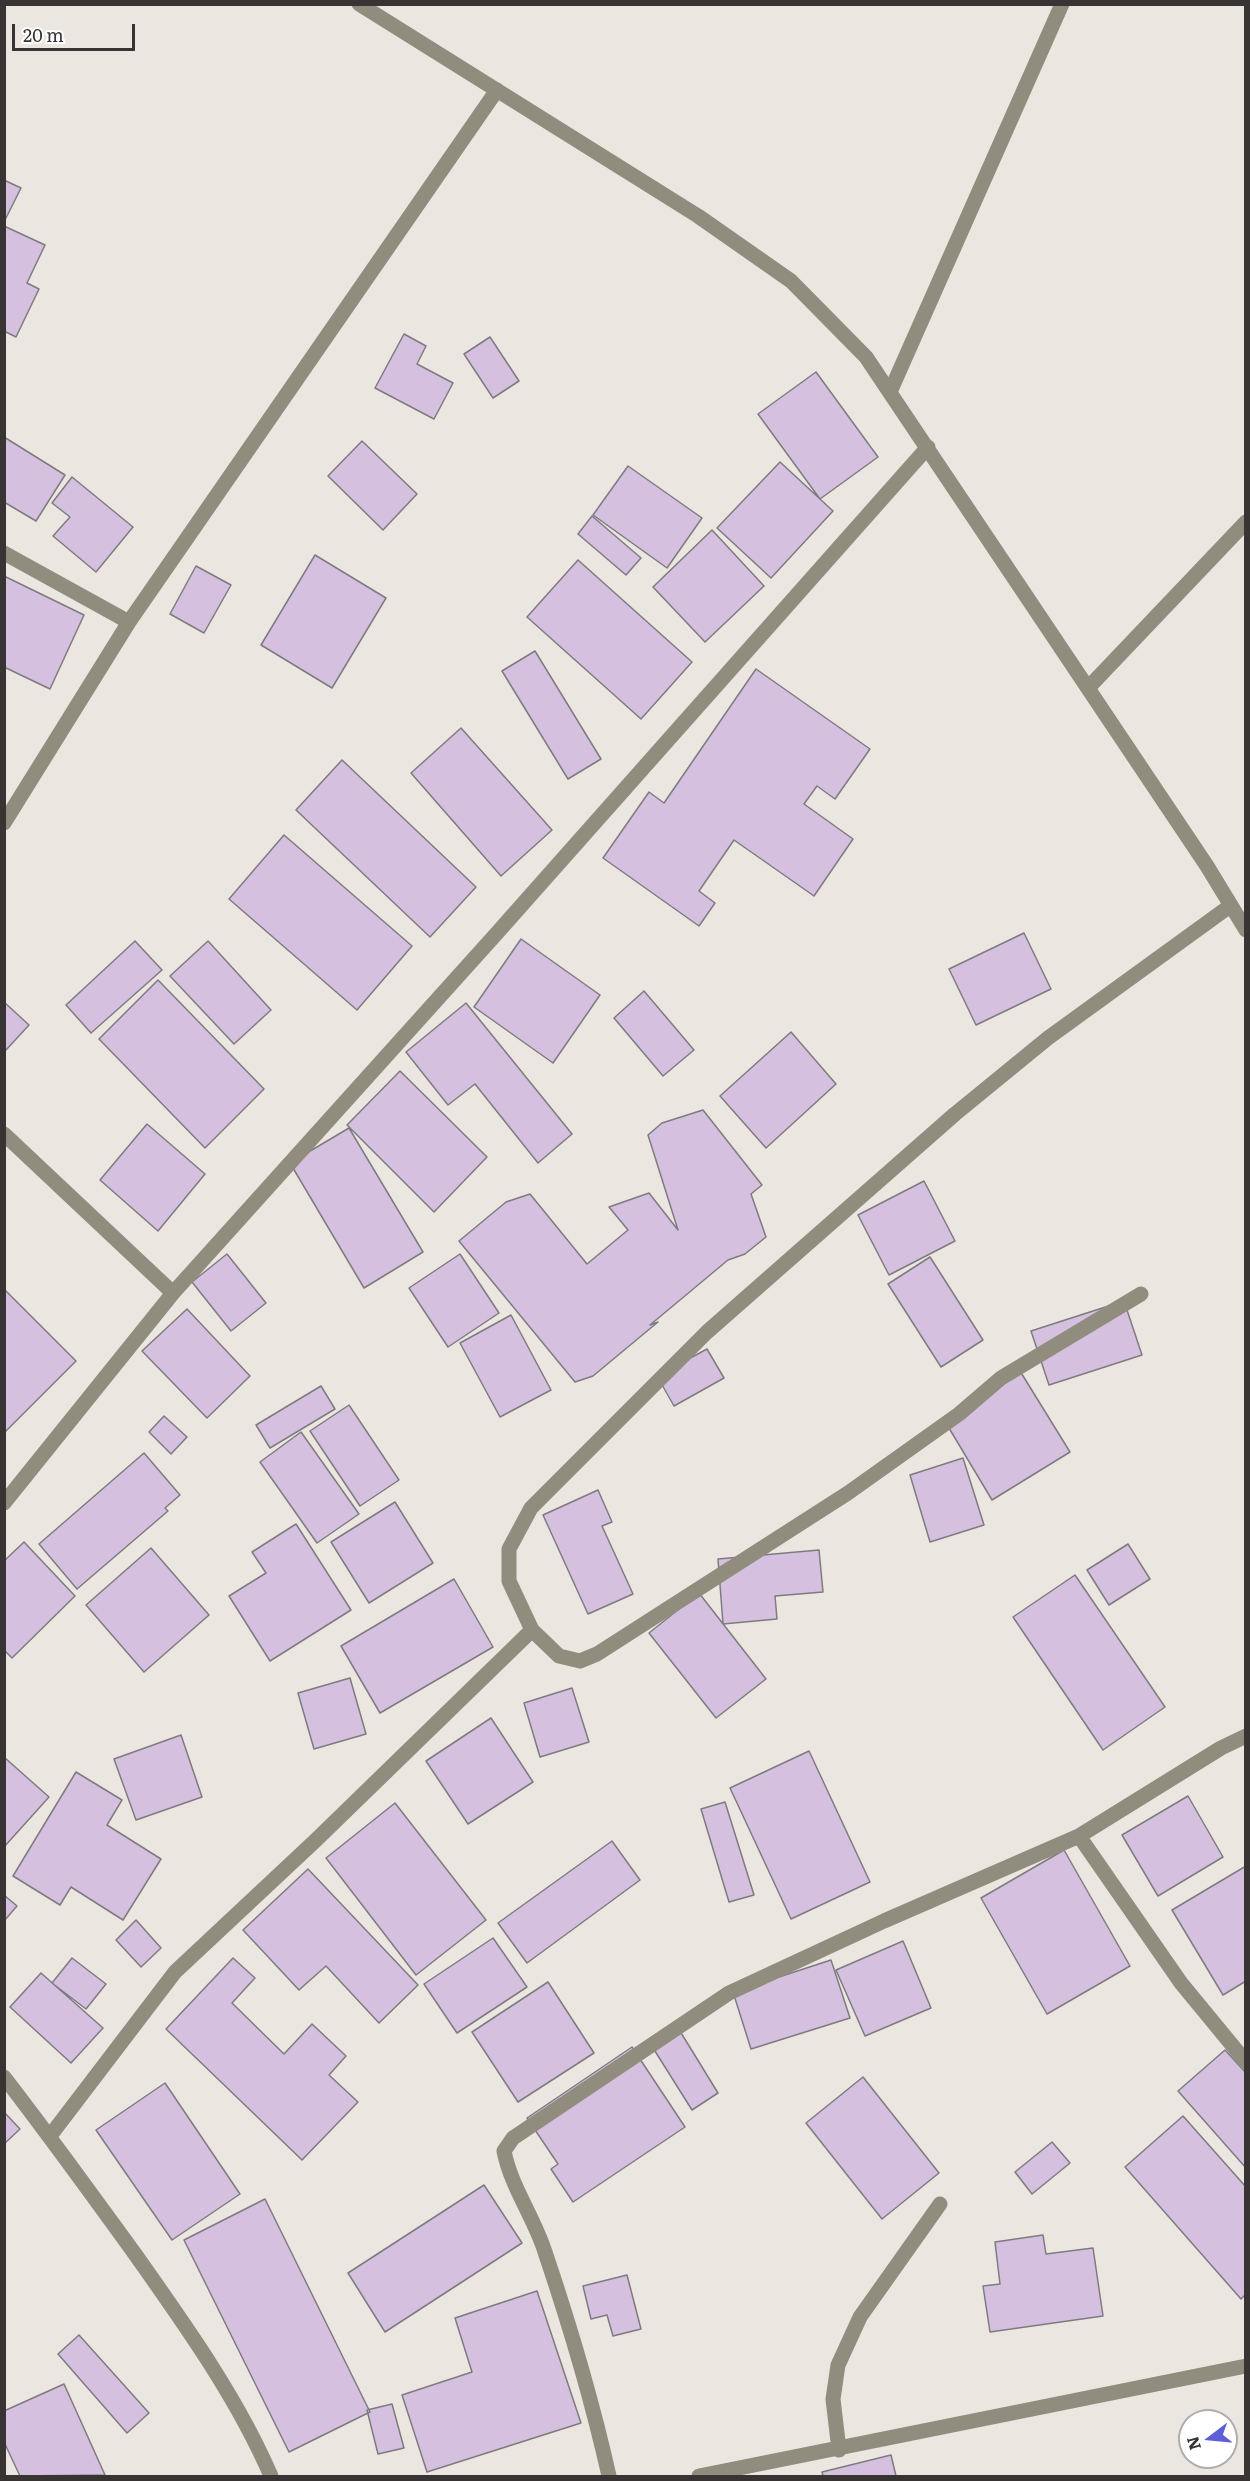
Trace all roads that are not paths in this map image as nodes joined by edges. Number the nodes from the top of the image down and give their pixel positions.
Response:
1 (359, 4) edge
2 (1062, 4) edge
3 (497, 90) junction
4 (890, 392) junction
5 (928, 447) junction
6 (1245, 522) edge
7 (4, 553) edge
8 (129, 622) junction
9 (1088, 688) junction
10 (4, 823) edge
11 (1230, 906) junction
12 (1245, 930) edge
13 (4, 1134) edge
14 (173, 1293) junction
15 (1141, 1294) dead end
16 (4, 1503) edge
17 (532, 1630) junction
18 (1245, 1736) edge
19 (1079, 1836) junction
20 (1245, 2062) edge
21 (4, 2077) edge
22 (50, 2136) junction
23 (940, 2204) dead end
24 (1245, 2366) edge
25 (839, 2450) junction
26 (271, 2476) edge
27 (609, 2476) edge
28 (699, 2476) edge

1 - 3 street
2 - 4 street
3 - 4 street
3 - 8 street
4 - 5 street
5 - 9 street
5 - 14 street
6 - 9 street
7 - 8 street
8 - 10 street
9 - 11 street
11 - 12 street
11 - 17 street
13 - 14 street
14 - 16 street
15 - 17 street
17 - 22 street
18 - 19 street
19 - 20 street
19 - 27 street
21 - 22 street
22 - 26 street
23 - 25 street
24 - 25 street
25 - 28 street

